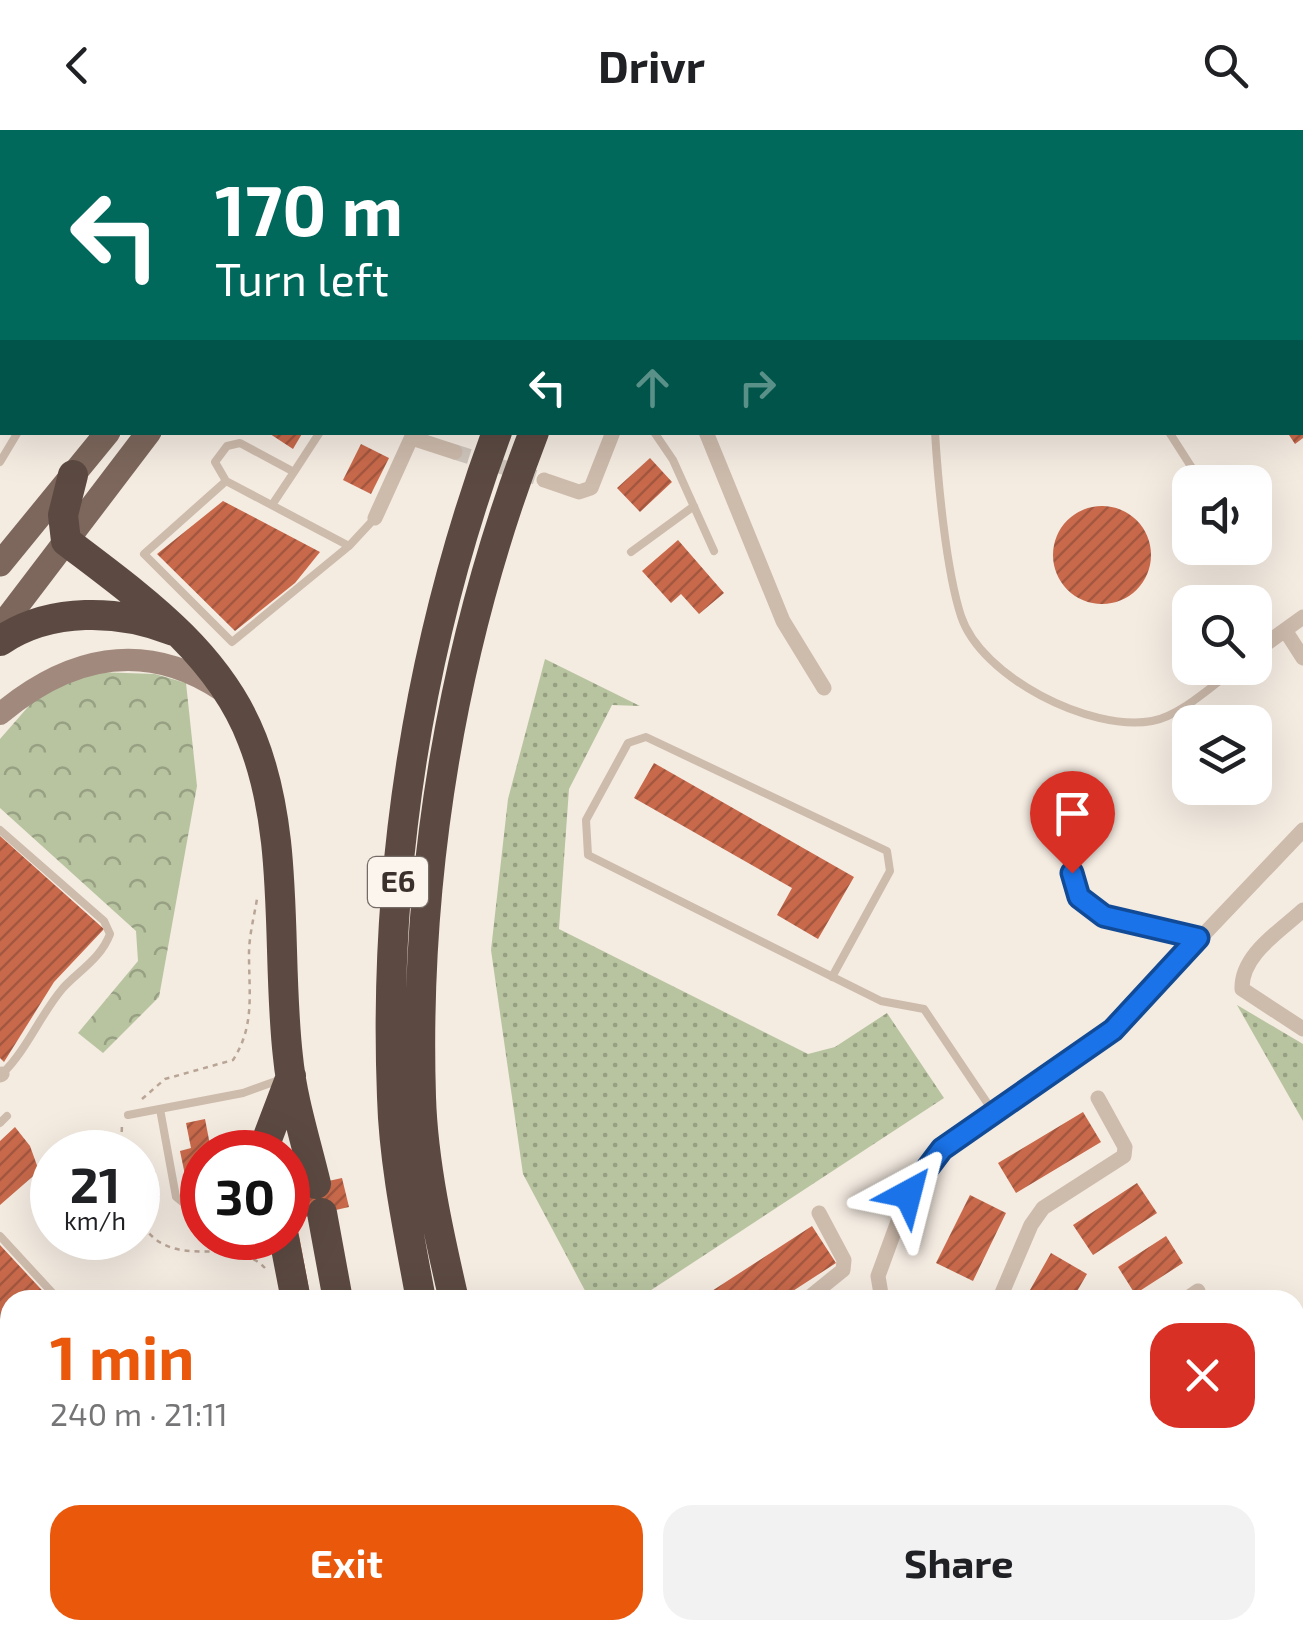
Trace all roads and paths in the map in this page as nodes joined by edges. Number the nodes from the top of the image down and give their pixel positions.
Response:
1 (16, 435) edge
2 (105, 435) edge
3 (147, 435) edge
4 (318, 435) edge
5 (413, 435) edge
6 (496, 435) edge
7 (533, 435) edge
8 (612, 435) edge
9 (656, 435) edge
10 (707, 435) edge
11 (935, 435) edge
12 (1170, 435) edge
13 (455, 452) tunnel mouth
14 (0, 462) edge
15 (1190, 465) edge
16 (294, 472) junction
17 (74, 475) junction
18 (544, 480) tunnel mouth
19 (226, 481) junction
20 (272, 505) junction
21 (694, 506) junction
22 (376, 518) joint
23 (66, 541) junction
24 (350, 546) junction
25 (632, 552) dead end
26 (714, 552) dead end
27 (4, 557) edge
28 (1303, 617) edge
29 (0, 628) edge
30 (1285, 630) junction
31 (181, 634) junction
32 (1272, 640) edge
33 (0, 641) edge
34 (1303, 658) edge
35 (1210, 685) edge
36 (824, 688) dead end
37 (228, 694) junction
38 (0, 714) edge
39 (0, 830) edge
40 (1303, 830) edge
41 (1074, 853) dead end
42 (259, 885) dead end
43 (1303, 910) edge
44 (1198, 938) junction
45 (832, 977) junction
46 (1303, 1029) edge
47 (1, 1074) edge
48 (290, 1076) junction
49 (1098, 1098) dead end
50 (160, 1109) junction
51 (994, 1113) junction
52 (128, 1114) junction
53 (122, 1130) edge
54 (270, 1130) edge
55 (180, 1200) edge
56 (819, 1213) dead end
57 (0, 1236) edge
58 (160, 1243) edge
59 (284, 1260) edge
60 (49, 1290) edge
61 (285, 1290) edge
62 (336, 1290) edge
63 (420, 1290) edge
64 (452, 1290) edge
65 (818, 1290) edge
66 (880, 1290) edge
67 (1002, 1290) edge

1 - 14 lane
2 - 17 main road
3 - 23 main road
4 - 16 lane
5 - 13 street
5 - 22 street
6 - 63 highway, E6
7 - 64 highway, E6
8 - 18 street
9 - 21 lane
10 - 36 street
11 - 35 lane
12 - 15 lane
16 - 19 lane
16 - 20 lane
17 - 23 highway
17 - 27 main road
19 - 20 lane
19 - 24 lane
20 - 24 lane
21 - 25 lane
21 - 26 lane
22 - 24 lane
23 - 29 main road
23 - 31 highway
28 - 30 street
30 - 32 street
30 - 34 street
31 - 33 highway
31 - 37 highway
37 - 38 street
37 - 48 highway
39 - 47 lane
40 - 44 street
41 - 44 lane
42 - 52 path
43 - 46 street
44 - 51 street
45 - 45 lane
45 - 51 lane
48 - 50 lane
48 - 54 highway
48 - 62 highway
49 - 67 street
50 - 52 lane
50 - 55 lane
51 - 66 street
52 - 53 path
56 - 65 street
57 - 60 lane
58 - 61 path
59 - 61 highway

